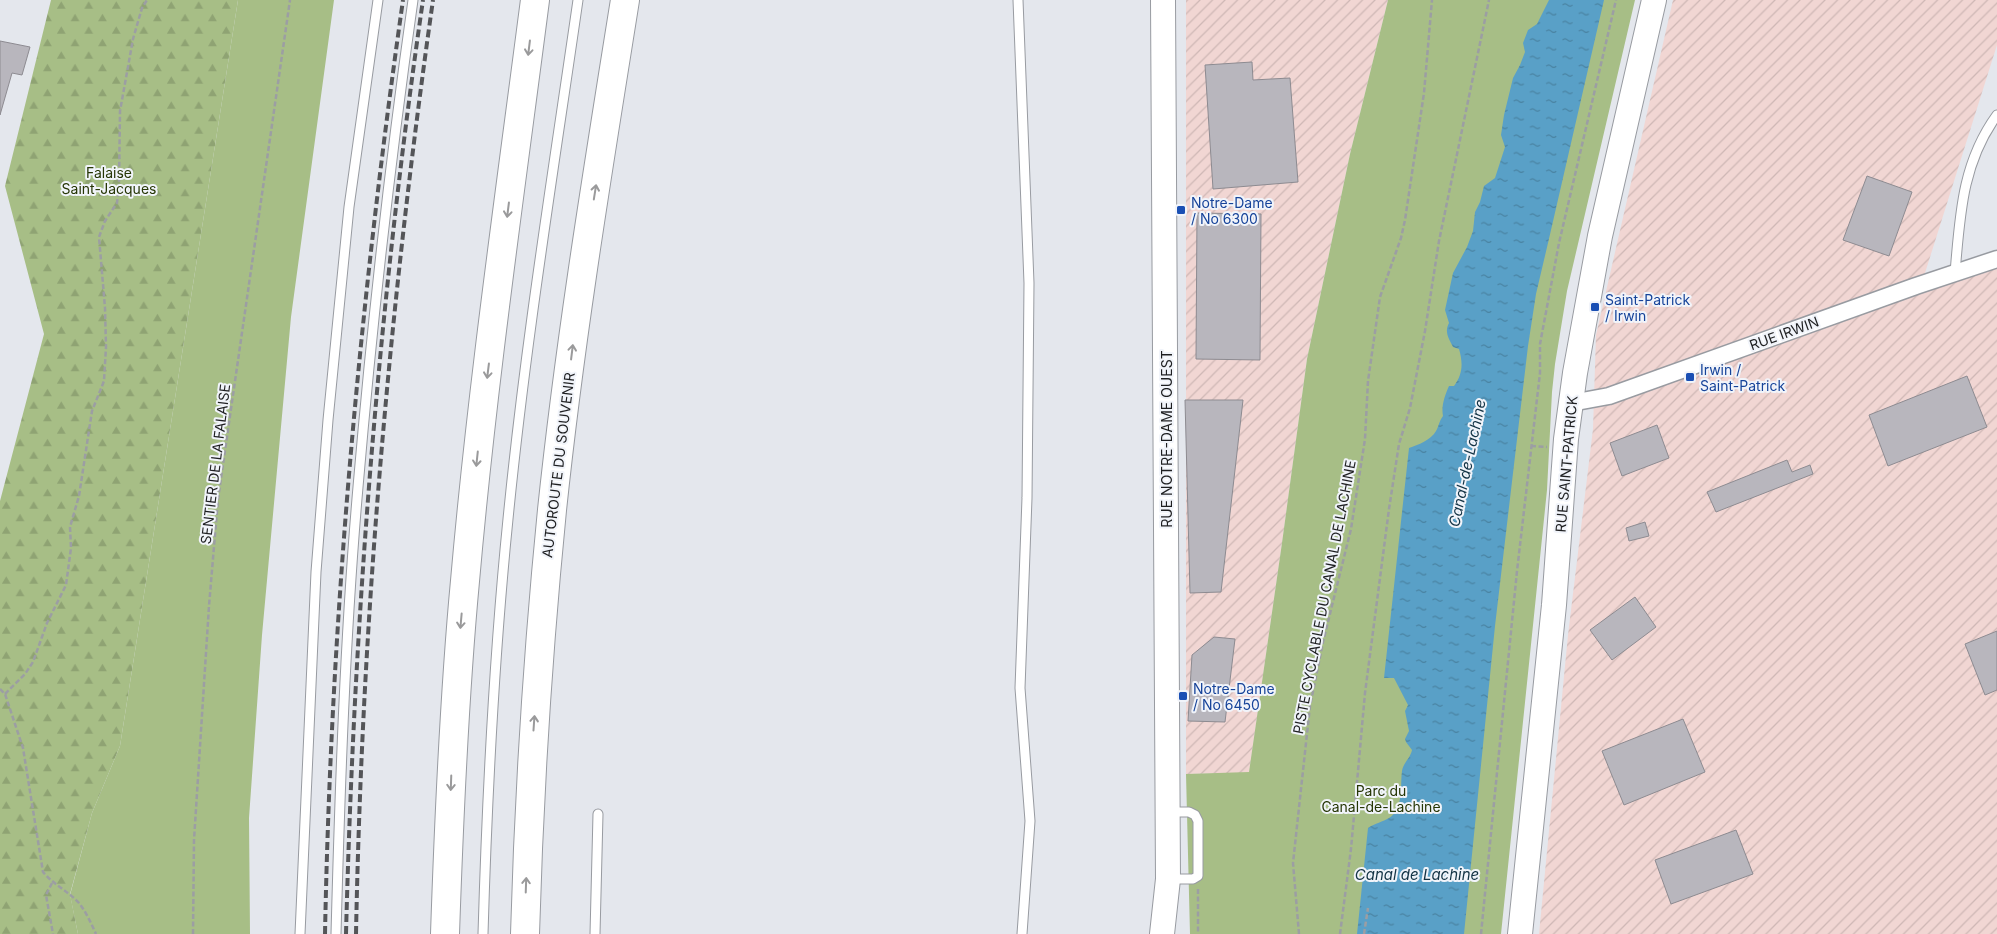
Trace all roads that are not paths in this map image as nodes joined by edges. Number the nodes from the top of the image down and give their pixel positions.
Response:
1 (378, 0) edge
2 (413, 0) edge
3 (535, 0) edge
4 (578, 0) edge
5 (625, 0) edge
6 (1018, 0) edge
7 (1163, 0) edge
8 (1654, 0) edge
9 (1997, 115) edge
10 (1997, 259) edge
11 (1955, 273) junction
12 (1570, 403) junction
13 (1168, 812) junction
14 (598, 814) dead end
15 (1168, 879) junction
16 (300, 934) edge
17 (336, 934) edge
18 (445, 934) edge
19 (483, 934) edge
20 (525, 934) edge
21 (595, 934) edge
22 (1022, 934) edge
23 (1162, 934) edge
24 (1176, 934) edge
25 (1520, 934) edge

1 - 16 lane
2 - 17 lane
3 -> 18 highway
4 - 19 lane
20 -> 5 highway, AUTOROUTE DU SOUVENIR
6 - 22 lane
7 - 13 main road, RUE NOTRE-DAME OUEST
8 - 12 main road, RUE SAINT-PATRICK
9 - 11 lane
10 - 11 street, RUE IRWIN
11 - 12 street, RUE IRWIN
12 - 25 main road, RUE SAINT-PATRICK
13 - 15 main road, RUE NOTRE-DAME OUEST
13 - 15 lane
14 - 21 lane
15 - 23 main road, RUE NOTRE-DAME OUEST
15 - 24 main road, RUE NOTRE-DAME OUEST

